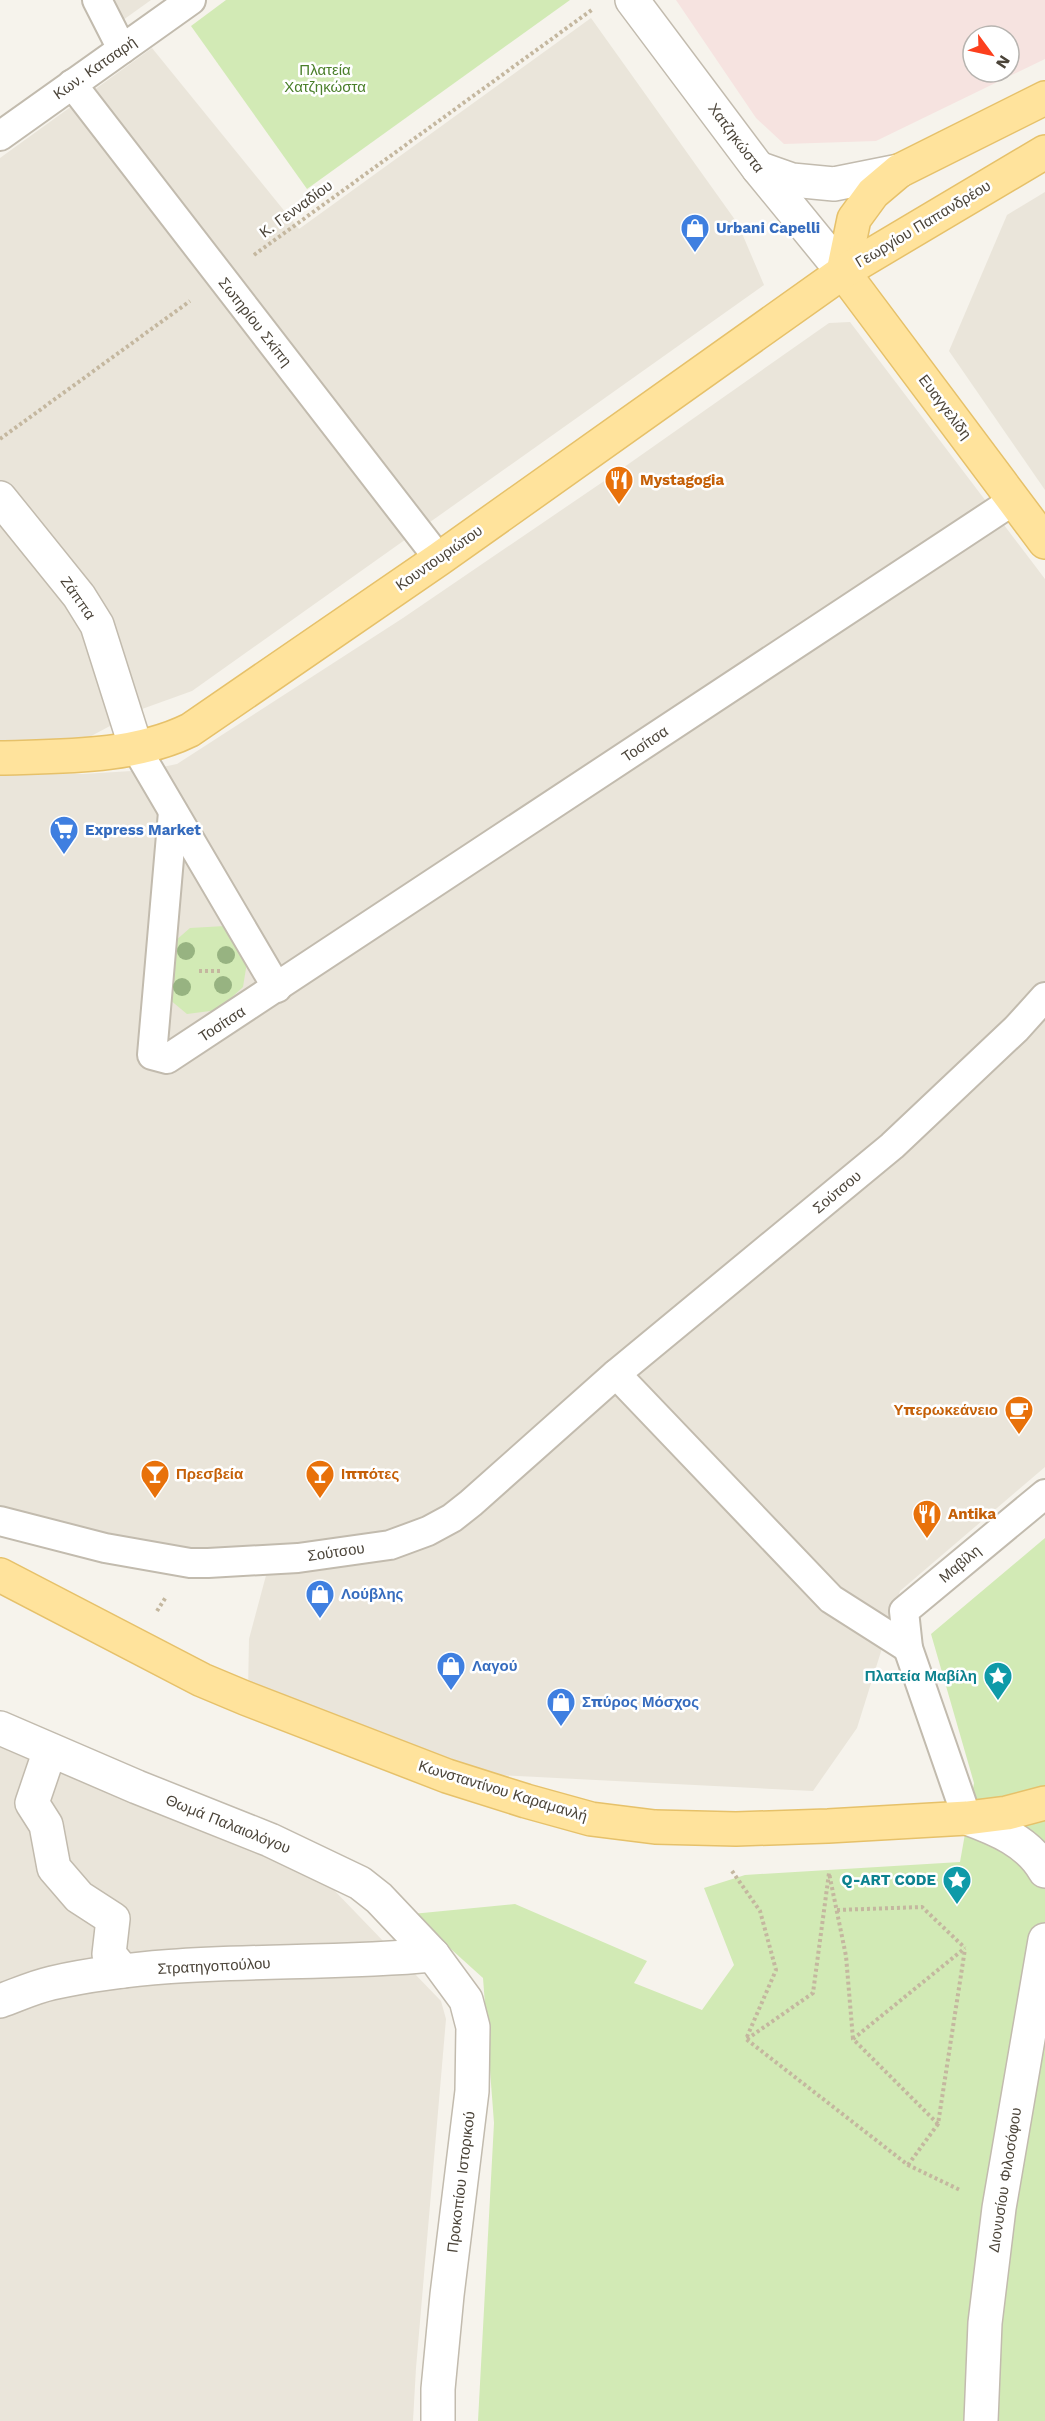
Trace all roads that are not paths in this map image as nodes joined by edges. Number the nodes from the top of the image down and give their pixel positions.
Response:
1 (97, 0) edge
2 (191, 0) edge
3 (632, 0) edge
4 (122, 50) junction
5 (72, 84) junction
6 (1045, 98) edge
7 (0, 136) edge
8 (1045, 152) edge
9 (758, 168) junction
10 (899, 171) junction
11 (843, 272) junction
12 (0, 498) edge
13 (1014, 500) junction
14 (1045, 542) edge
15 (439, 559) junction
16 (136, 748) junction
17 (0, 759) edge
18 (173, 812) junction
19 (277, 988) junction
20 (1045, 997) edge
21 (616, 1374) junction
22 (1045, 1494) edge
23 (0, 1521) edge
24 (0, 1575) edge
25 (908, 1648) junction
26 (0, 1728) edge
27 (50, 1750) junction
28 (1045, 1803) edge
29 (968, 1818) junction
30 (1045, 1871) edge
31 (1045, 1940) edge
32 (433, 1955) junction
33 (123, 1971) junction
34 (0, 2001) edge
35 (438, 2421) edge
36 (981, 2421) edge

1 - 4 street
2 - 4 street, Κων. Κατσαρή
3 - 9 street, Χατζηκώστα
4 - 5 street, Κων. Κατσαρή
5 - 7 street, Κων. Κατσαρή
5 - 15 street, Σωτηρίου Σκίπη
6 - 10 main road, Γεωργίου Παπανδρέου
8 - 11 main road, Γεωργίου Παπανδρέου
9 - 10 street, Γεωργίου Παπανδρέου
9 - 11 street, Χατζηκώστα
10 - 11 main road, Γεωργίου Παπανδρέου
11 - 13 main road, Ευαγγελίδη
11 - 15 main road, Κουντουριώτου
12 - 16 street, Ζάππα
13 - 14 main road, Ευαγγελίδη
13 - 19 street, Τοσίτσα
15 - 16 main road, Κουντουριώτου
16 - 17 main road, Κουντουριώτου
16 - 18 street
18 - 19 street
18 - 19 street, Τοσίτσα
20 - 21 street, Σούτσου
21 - 23 street, Σούτσου
21 - 25 street
22 - 25 street, Μαβίλη
24 - 29 main road, Κωνσταντίνου Καραμανλή
25 - 29 street
26 - 27 street, Θωμά Παλαιολόγου
27 - 32 street, Θωμά Παλαιολόγου
27 - 33 street
28 - 29 main road, Κωνσταντίνου Καραμανλή
29 - 30 street
31 - 36 street, Διονυσίου Φιλοσόφου
32 - 33 street, Στρατηγοπούλου
32 - 35 street, Προκοπίου Ιστορικού
33 - 34 street, Στρατηγοπούλου

